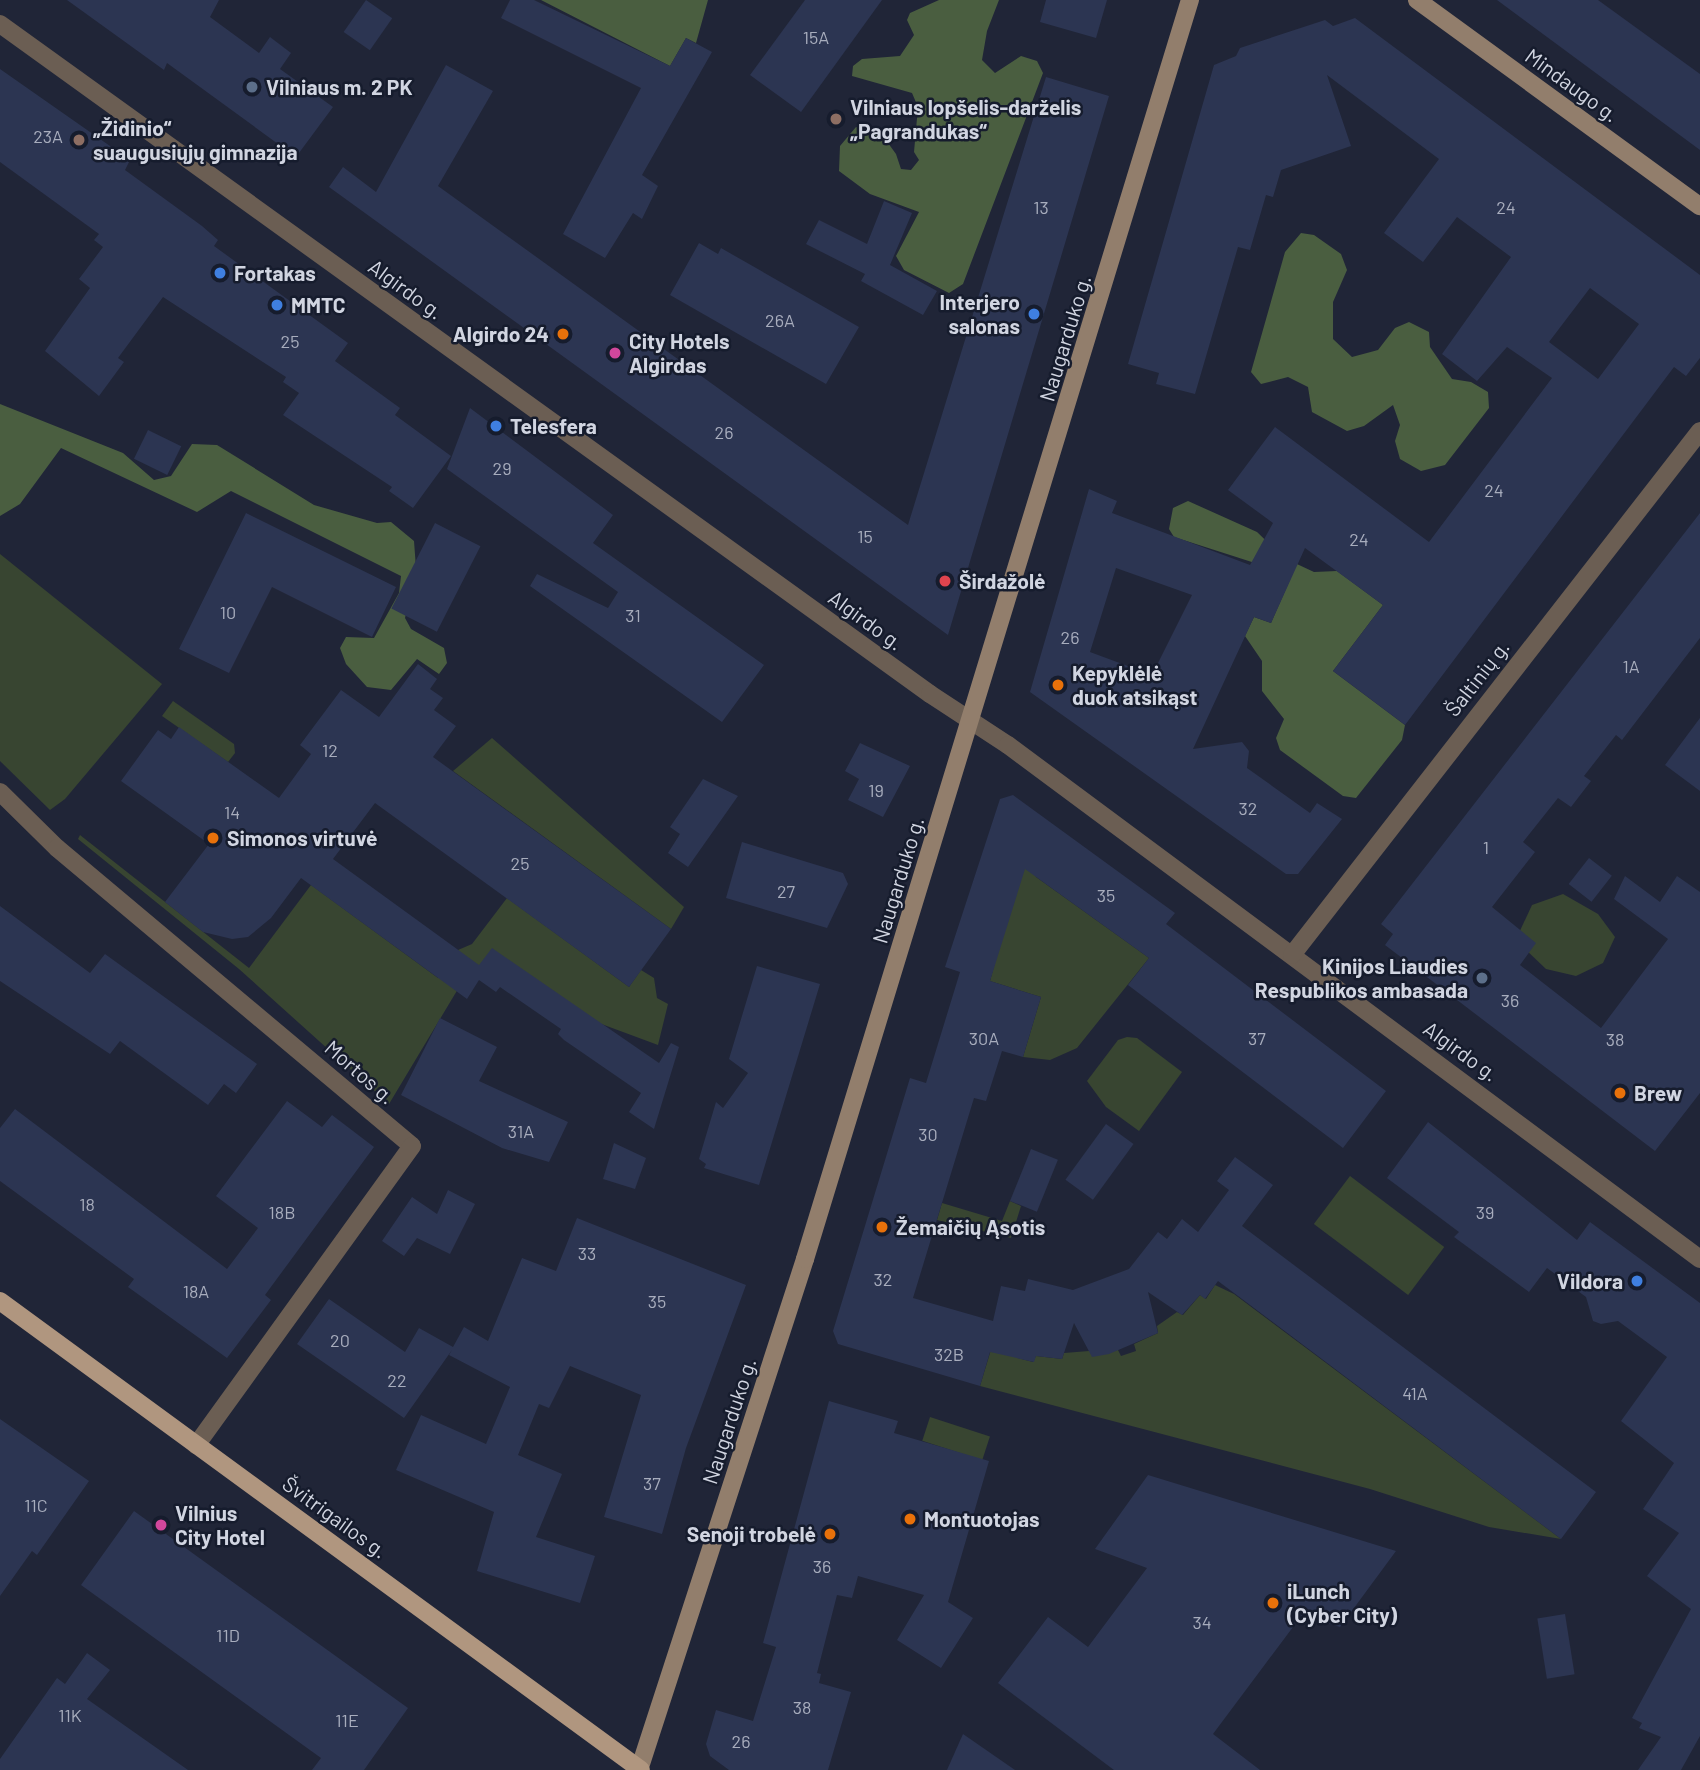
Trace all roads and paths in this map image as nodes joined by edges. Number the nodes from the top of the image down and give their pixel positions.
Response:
1 (1190, 0) edge
2 (1417, 0) edge
3 (0, 24) edge
4 (1700, 206) edge
5 (1700, 431) edge
6 (970, 720) junction
7 (0, 792) edge
8 (1292, 955) junction
9 (1700, 1259) edge
10 (0, 1301) edge
11 (196, 1445) junction
12 (640, 1769) edge

1 - 6 main road, Naugarduko g.
2 - 4 main road, Mindaugo g.
3 - 6 street, Algirdo g.
5 - 8 street, Šaltinių g.
6 - 8 street, Algirdo g.
6 - 12 main road, Naugarduko g.
7 - 11 street, Mortos g.
8 - 9 street, Algirdo g.
10 - 11 main road, Švitrigailos g.
11 - 12 main road, Švitrigailos g.

